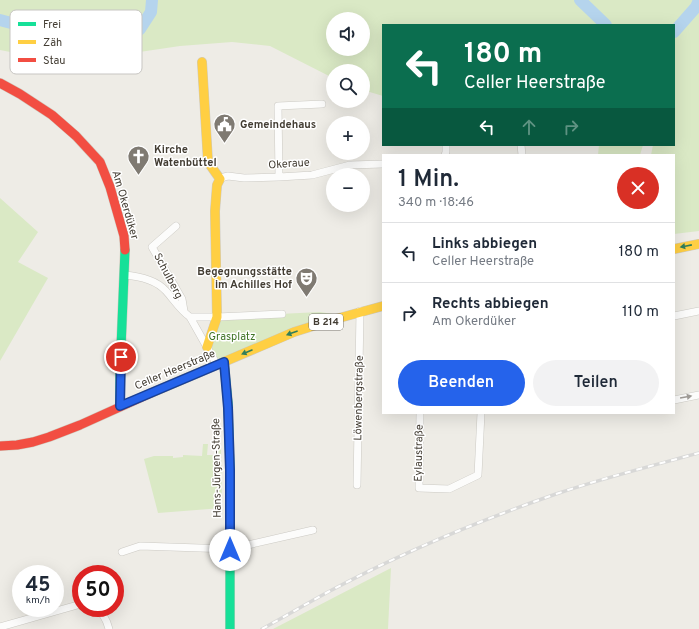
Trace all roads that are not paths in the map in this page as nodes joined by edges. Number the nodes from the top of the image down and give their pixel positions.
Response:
1 (202, 62) dead end
2 (0, 83) edge
3 (322, 104) dead end
4 (382, 164) edge
5 (279, 177) junction
6 (220, 179) junction
7 (176, 226) dead end
8 (699, 244) edge
9 (675, 249) edge
10 (124, 275) junction
11 (382, 306) edge
12 (360, 311) junction
13 (699, 311) edge
14 (282, 314) dead end
15 (187, 315) junction
16 (675, 316) edge
17 (217, 317) junction
18 (207, 347) junction
19 (221, 364) junction
20 (699, 395) edge
21 (675, 400) edge
22 (120, 406) junction
23 (420, 414) edge
24 (481, 414) edge
25 (0, 446) edge
26 (357, 484) dead end
27 (313, 530) dead end
28 (230, 550) junction
29 (122, 552) dead end
30 (72, 607) edge
31 (104, 617) edge
32 (0, 627) edge
33 (109, 629) edge
34 (230, 629) edge

1 - 6 main road
2 - 10 main road, Am Okerdüker
3 - 5 street
4 - 5 street, Okeraue
5 - 6 street, Okeraue
6 - 17 main road
7 - 15 street, Schulberg
8 -> 9 main road
10 - 15 street, Schulberg
10 - 22 main road, Am Okerdüker
11 - 12 main road, Celler Heerstraße / B 214
12 -> 19 main road, Celler Heerstraße / B 214
12 - 26 street, Löwenbergstraße
13 - 16 street
14 - 17 street
15 - 17 street
15 - 18 street
17 - 18 main road
18 - 19 street
19 - 22 main road, Celler Heerstraße / B 214
19 - 28 main road, Hans-Jürgen-Straße
21 -> 20 street
22 - 25 main road, Celler Heerstraße / B 214
23 - 24 street, Eylaustraße
27 - 28 street
28 - 29 street
28 - 34 main road, Hans-Jürgen-Straße
30 - 32 street
31 - 33 street

